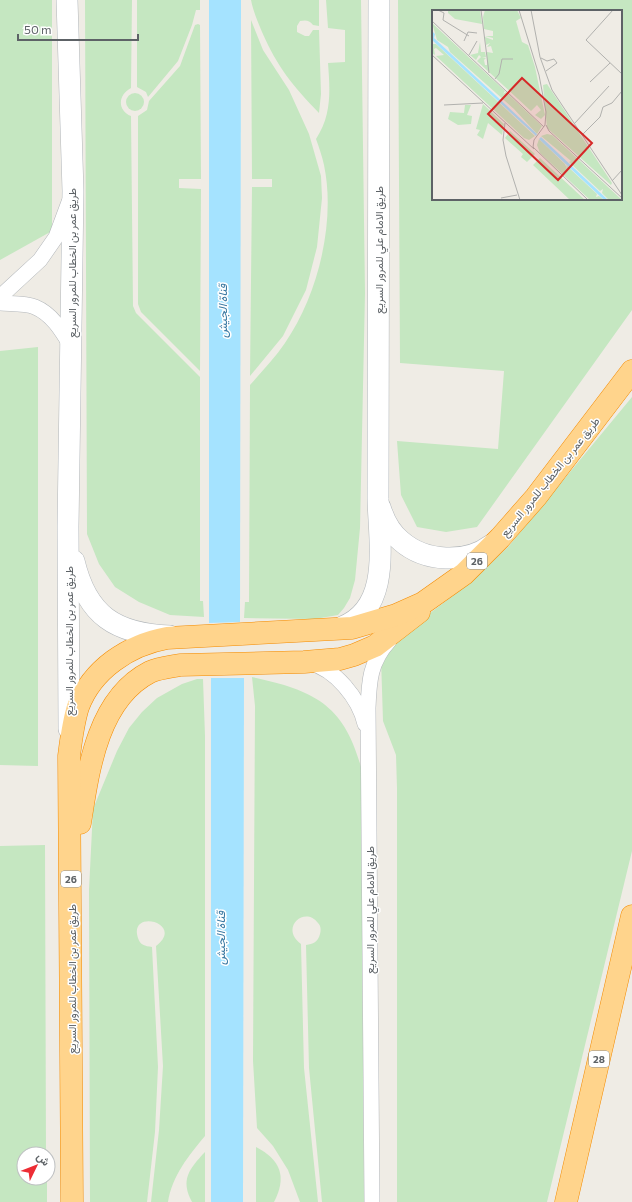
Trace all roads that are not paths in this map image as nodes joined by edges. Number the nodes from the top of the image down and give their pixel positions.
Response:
1 (67, 0) edge
2 (379, 0) edge
3 (72, 191) junction
4 (0, 297) edge
5 (0, 303) edge
6 (71, 347) junction
7 (632, 371) edge
8 (378, 499) junction
9 (68, 526) junction
10 (500, 538) junction
11 (464, 574) junction
12 (401, 628) junction
13 (326, 631) junction
14 (193, 636) junction
15 (304, 662) junction
16 (368, 736) junction
17 (69, 756) junction
18 (632, 916) edge
19 (72, 918) junction
20 (72, 1202) edge
21 (372, 1202) edge
22 (566, 1202) edge

1 - 3 main road, طريق عمر بن الخطاب للمرور السريع / 26
2 - 8 main road, طريق الامام علي للمرور السريع
3 - 4 street
3 - 6 main road, طريق عمر بن الخطاب للمرور السريع / 26
5 - 6 street
6 - 9 main road, طريق عمر بن الخطاب للمرور السريع / 26
7 - 10 highway, طريق عمر بن الخطاب للمرور السريع / 26
8 - 10 main road, طريق الامام علي للمرور السريع
8 - 13 main road, طريق الامام علي للمرور السريع
9 - 14 main road, طريق عمر بن الخطاب للمرور السريع / 26
9 - 17 main road, طريق عمر بن الخطاب للمرور السريع / 26
10 - 11 highway, طريق عمر بن الخطاب للمرور السريع / 26
11 - 12 highway
11 - 13 highway, طريق عمر بن الخطاب للمرور السريع / 26
12 - 15 highway
12 - 16 street, طريق الامام علي للمرور السريع
13 - 14 highway, طريق عمر بن الخطاب للمرور السريع / 26
14 - 17 highway, طريق عمر بن الخطاب للمرور السريع / 26
15 - 16 street
15 - 19 highway
16 - 21 street, طريق الامام علي للمرور السريع
17 - 19 highway, طريق عمر بن الخطاب للمرور السريع / 26
18 - 22 highway, 28
19 - 20 highway, طريق عمر بن الخطاب للمرور السريع / 26

